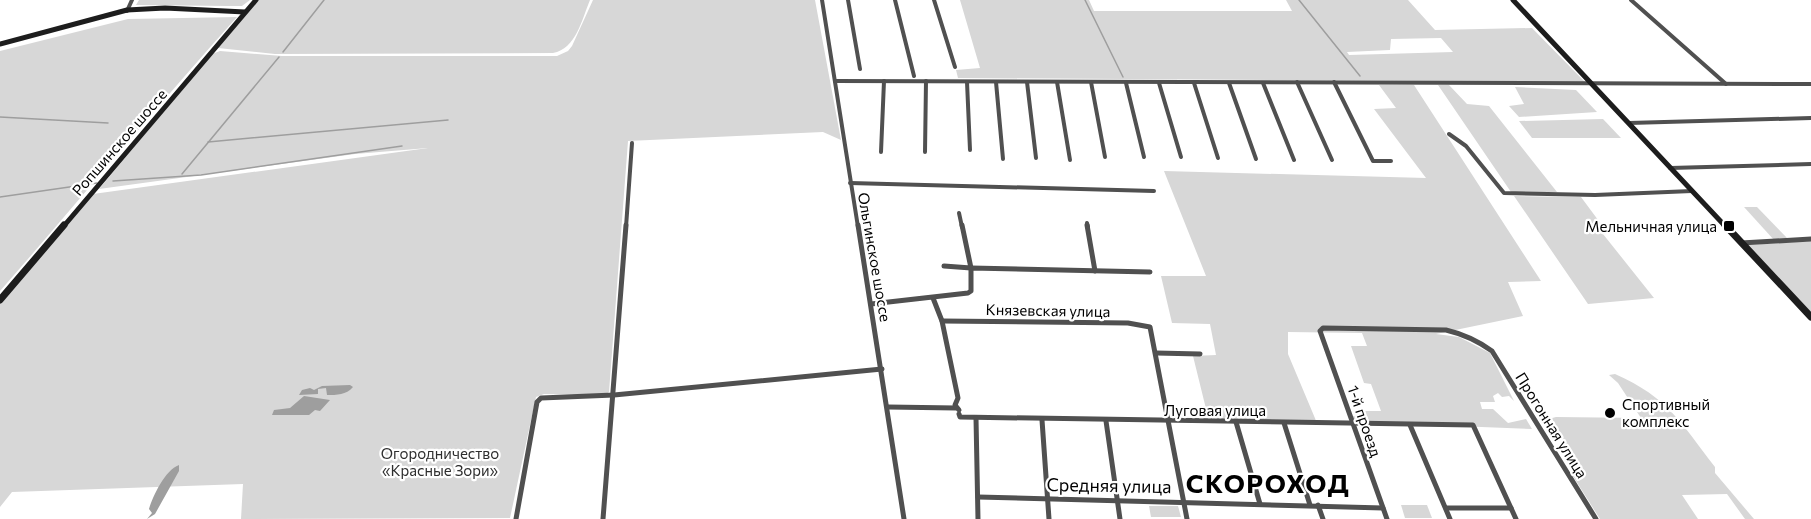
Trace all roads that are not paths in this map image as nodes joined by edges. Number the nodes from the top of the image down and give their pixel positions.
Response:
1 (132, 0) edge
2 (256, 0) edge
3 (822, 0) edge
4 (848, 0) edge
5 (896, 0) edge
6 (934, 0) edge
7 (1513, 0) edge
8 (1631, 0) edge
9 (127, 12) junction
10 (245, 12) junction
11 (0, 45) edge
12 (955, 67) dead end
13 (860, 69) dead end
14 (914, 76) dead end
15 (835, 81) junction
16 (884, 81) junction
17 (926, 81) junction
18 (967, 82) junction
19 (996, 82) junction
20 (1027, 82) junction
21 (1057, 82) junction
22 (1091, 82) junction
23 (1126, 82) junction
24 (1297, 82) junction
25 (1334, 82) junction
26 (1159, 83) junction
27 (1194, 83) junction
28 (1229, 83) junction
29 (1263, 83) junction
30 (1591, 83) junction
31 (1727, 84) junction
32 (1811, 84) edge
33 (1811, 118) edge
34 (1629, 123) junction
35 (1449, 134) dead end
36 (632, 144) dead end
37 (970, 150) dead end
38 (881, 152) dead end
39 (926, 152) dead end
40 (1105, 157) dead end
41 (1144, 157) dead end
42 (1181, 157) dead end
43 (1036, 158) dead end
44 (1218, 158) dead end
45 (1003, 159) dead end
46 (1256, 159) dead end
47 (1070, 160) dead end
48 (1294, 160) dead end
49 (1332, 160) dead end
50 (1391, 161) dead end
51 (1811, 164) edge
52 (1670, 168) junction
53 (850, 183) junction
54 (1154, 190) dead end
55 (1692, 191) junction
56 (959, 213) dead end
57 (1087, 223) dead end
58 (1811, 239) edge
59 (1741, 243) junction
60 (944, 266) dead end
61 (971, 268) junction
62 (1095, 271) junction
63 (1150, 272) dead end
64 (933, 298) junction
65 (0, 300) edge
66 (871, 304) junction
67 (1811, 317) edge
68 (942, 321) junction
69 (1485, 345) joint
70 (1156, 353) junction
71 (1200, 354) dead end
72 (882, 369) junction
73 (614, 394) junction
74 (888, 407) junction
75 (959, 412) junction
76 (976, 418) junction
77 (1042, 420) junction
78 (1106, 421) junction
79 (1169, 422) junction
80 (1236, 422) junction
81 (1284, 423) junction
82 (1354, 423) junction
83 (1410, 424) junction
84 (978, 496) junction
85 (1048, 499) junction
86 (1117, 501) junction
87 (1183, 501) junction
88 (1260, 504) junction
89 (1310, 505) junction
90 (1318, 505) junction
91 (1383, 508) junction
92 (1446, 508) junction
93 (1511, 508) junction
94 (516, 519) edge
95 (603, 519) edge
96 (904, 519) edge
97 (978, 519) edge
98 (1049, 519) edge
99 (1120, 519) edge
100 (1187, 519) edge
101 (1323, 519) edge
102 (1387, 519) edge
103 (1450, 519) edge
104 (1516, 519) edge
105 (1596, 519) edge

1 - 9 street
2 - 10 street, Ропшинское шоссе
3 - 15 street, Ольгинское шоссе
4 - 13 street
5 - 14 street
6 - 12 street
7 - 30 street
8 - 31 street
9 - 10 street
9 - 11 street
10 - 65 street, Ропшинское шоссе
15 - 16 street
15 - 53 street, Ольгинское шоссе
16 - 17 street
16 - 38 street
17 - 18 street
17 - 39 street
18 - 19 street
18 - 37 street
19 - 20 street
19 - 45 street
20 - 21 street
20 - 43 street
21 - 22 street
21 - 47 street
22 - 23 street
22 - 40 street
23 - 26 street
23 - 41 street
24 - 25 street
24 - 29 street
24 - 49 street
25 - 30 street
25 - 50 street
26 - 27 street
26 - 42 street
27 - 28 street
27 - 44 street
28 - 29 street
28 - 46 street
29 - 48 street
30 - 31 street
30 - 34 street
31 - 32 street
33 - 34 street
34 - 52 street
35 - 55 street
36 - 73 street
51 - 52 street
52 - 55 street
53 - 54 street
53 - 66 street, Ольгинское шоссе
55 - 59 street
56 - 61 street
57 - 62 street
58 - 59 street
59 - 67 street
60 - 61 street
61 - 62 street
61 - 64 street
62 - 63 street
64 - 66 street
64 - 68 street
66 - 72 street, Ольгинское шоссе
68 - 70 street, Князевская улица
68 - 75 street
69 - 82 street, 1-й проезд
69 - 105 street, Прогонная улица
70 - 71 street
70 - 79 street
72 - 73 street
72 - 74 street, Ольгинское шоссе
73 - 94 street
73 - 95 street
74 - 75 street, Луговая улица
74 - 96 street, Ольгинское шоссе
75 - 76 street, Луговая улица
76 - 77 street, Луговая улица
76 - 84 street
77 - 78 street, Луговая улица
77 - 85 street
78 - 79 street, Луговая улица
78 - 86 street
79 - 80 street, Луговая улица
79 - 87 street
80 - 81 street, Луговая улица
80 - 88 street
81 - 82 street, Луговая улица
81 - 89 street
82 - 83 street, Луговая улица
82 - 91 street, 1-й проезд
83 - 92 street
83 - 93 street, Луговая улица
84 - 85 street, Средняя улица
84 - 97 street
85 - 86 street, Средняя улица
85 - 98 street
86 - 87 street, Средняя улица
86 - 99 street
87 - 88 street, Средняя улица
87 - 100 street
88 - 89 street, Средняя улица
89 - 90 street, Средняя улица
90 - 91 street, Средняя улица
90 - 101 street
91 - 102 street, 1-й проезд
92 - 93 street
92 - 103 street
93 - 104 street

